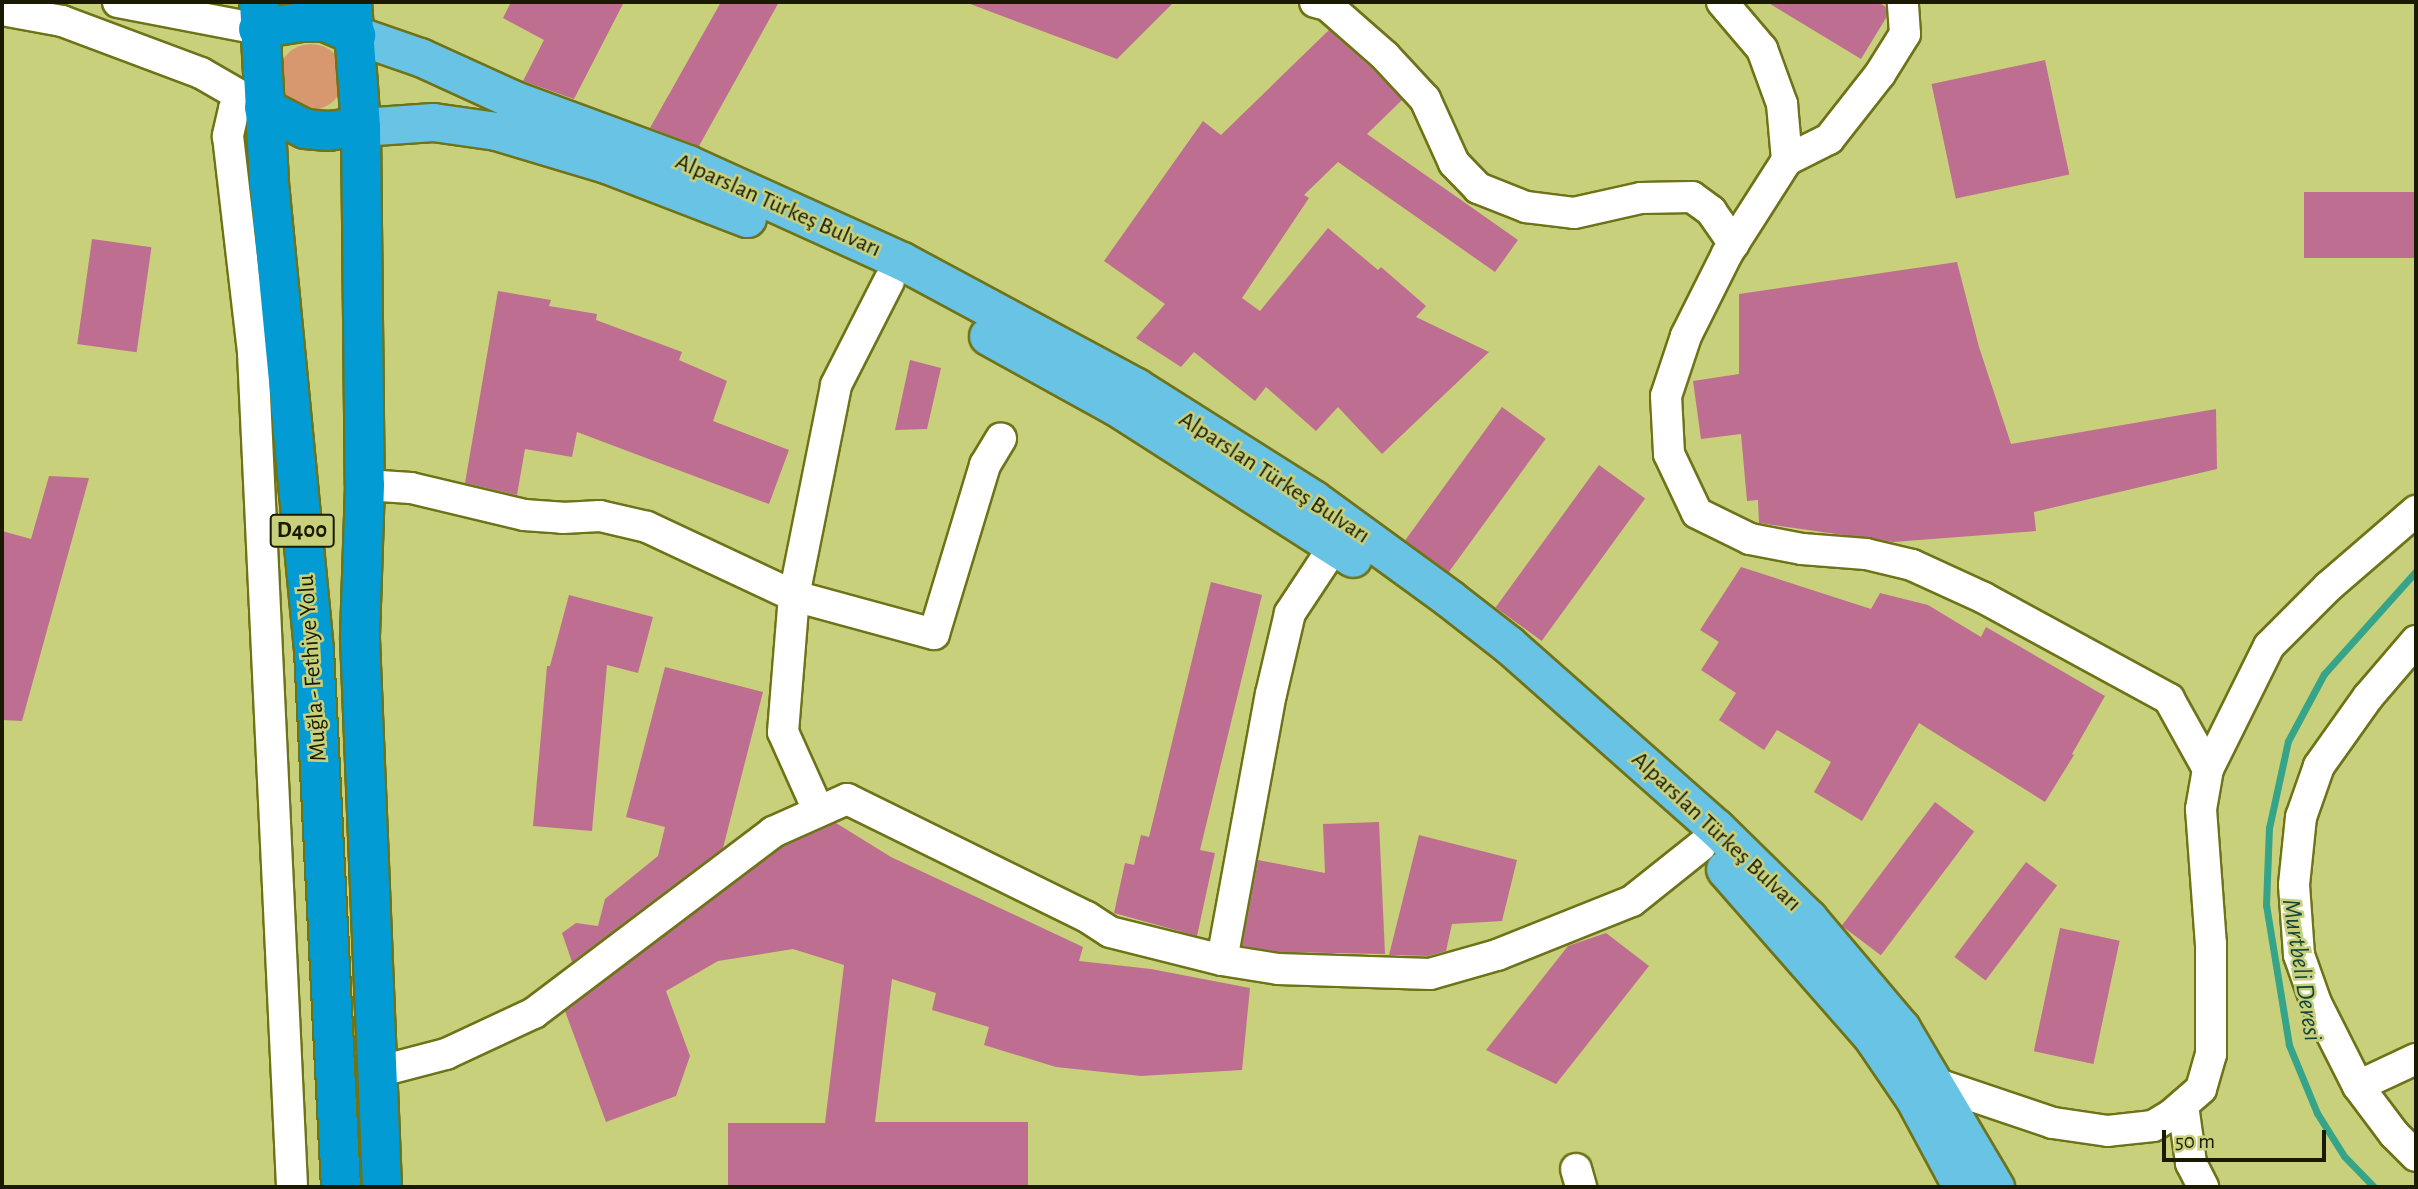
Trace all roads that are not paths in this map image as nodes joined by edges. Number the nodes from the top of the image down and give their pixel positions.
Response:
1 (1315, 2) edge
2 (1723, 2) edge
3 (1903, 2) edge
4 (140, 3) edge
5 (2, 10) edge
6 (240, 13) edge
7 (354, 18) edge
8 (253, 103) junction
9 (361, 127) junction
10 (1787, 160) junction
11 (1734, 244) junction
12 (889, 281) junction
13 (1001, 438) dead end
14 (365, 485) junction
15 (2416, 511) edge
16 (1335, 545) junction
17 (794, 596) junction
18 (2416, 640) edge
19 (2208, 769) junction
20 (818, 810) junction
21 (1701, 846) junction
22 (1223, 960) junction
23 (2416, 1059) edge
24 (377, 1072) junction
25 (1937, 1084) junction
26 (2358, 1086) junction
27 (2183, 1105) junction
28 (2416, 1156) edge
29 (292, 1187) edge
30 (341, 1187) edge
31 (382, 1187) edge
32 (1962, 1187) edge
33 (1995, 1187) edge
34 (2203, 1187) edge

1 - 11 street
2 - 10 street
3 - 10 street
4 - 6 street
5 - 8 street
6 - 7 highway
6 - 8 highway, D400
7 - 9 highway, D400
7 - 25 main road, Alparslan Türkeş Bulvarı
8 - 9 highway
8 - 29 street
8 - 30 highway, Muğla - Fethiye Yolu / D400
9 - 12 main road, Alparslan Türkeş Bulvarı
9 - 14 highway, Muğla - Fethiye Yolu / D400
10 - 11 street
11 - 19 street
12 - 16 main road, Alparslan Türkeş Bulvarı
12 - 17 street
13 - 17 street
14 - 17 street
14 - 24 highway, Muğla - Fethiye Yolu / D400
15 - 19 street
16 - 21 main road, Alparslan Türkeş Bulvarı
16 - 22 street
17 - 20 street
18 - 26 street
19 - 27 street
20 - 22 street
20 - 24 street
21 - 22 street
21 - 32 main road, Alparslan Türkeş Bulvarı
23 - 26 street
24 - 31 highway, Muğla - Fethiye Yolu / D400
25 - 27 street
25 - 33 main road, Alparslan Türkeş Bulvarı
26 - 28 street
27 - 34 street

